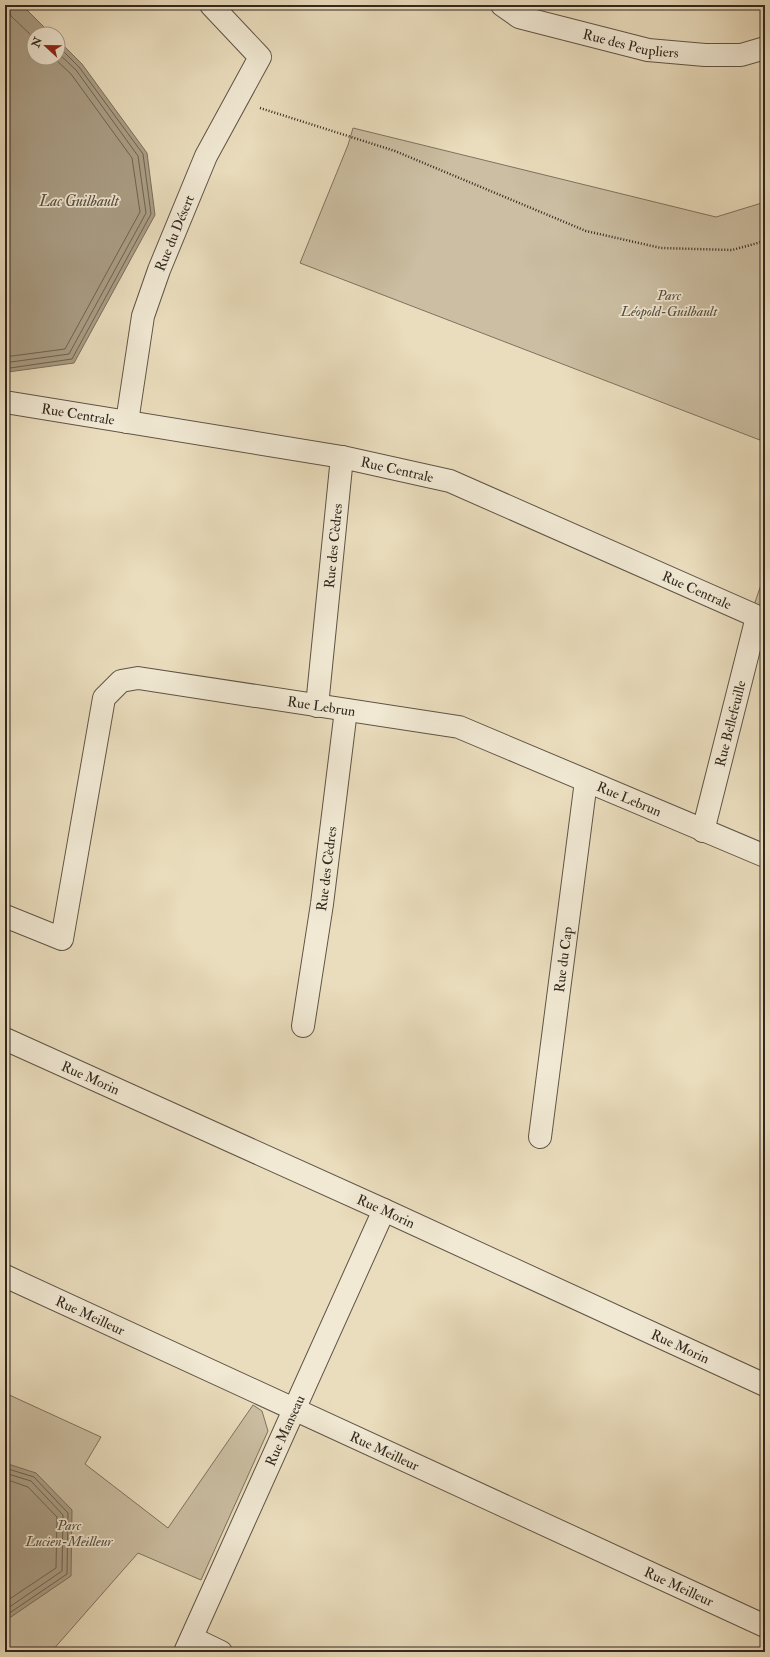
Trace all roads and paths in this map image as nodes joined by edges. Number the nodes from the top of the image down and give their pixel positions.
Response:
1 (211, 5) edge
2 (502, 5) edge
3 (765, 48) edge
4 (237, 100) junction
5 (765, 241) edge
6 (5, 402) edge
7 (127, 422) junction
8 (342, 457) junction
9 (761, 619) edge
10 (317, 706) junction
11 (346, 710) junction
12 (586, 781) junction
13 (703, 830) junction
14 (765, 856) edge
15 (5, 916) edge
16 (303, 1026) dead end
17 (5, 1039) edge
18 (540, 1137) dead end
19 (384, 1210) junction
20 (5, 1276) edge
21 (765, 1385) edge
22 (294, 1410) junction
23 (765, 1626) edge
24 (188, 1645) edge
25 (221, 1652) edge

1 - 4 street, Rue du Désert
2 - 3 street, Rue des Peupliers
4 - 5 path
4 - 7 street, Rue du Désert
6 - 7 street, Rue Centrale
7 - 8 street, Rue Centrale
8 - 9 street, Rue Centrale
8 - 10 street, Rue des Cèdres
9 - 13 street, Rue Bellefeuille
10 - 11 street, Rue Lebrun
10 - 15 street, Rue Lebrun
11 - 12 street, Rue Lebrun
11 - 16 street, Rue des Cèdres
12 - 13 street, Rue Lebrun
12 - 18 street, Rue du Cap
13 - 14 street, Rue Lebrun
17 - 19 street, Rue Morin
19 - 21 street, Rue Morin
19 - 22 street, Rue Manseau
20 - 22 street, Rue Meilleur
22 - 23 street, Rue Meilleur
22 - 24 street, Rue Manseau
24 - 25 street

